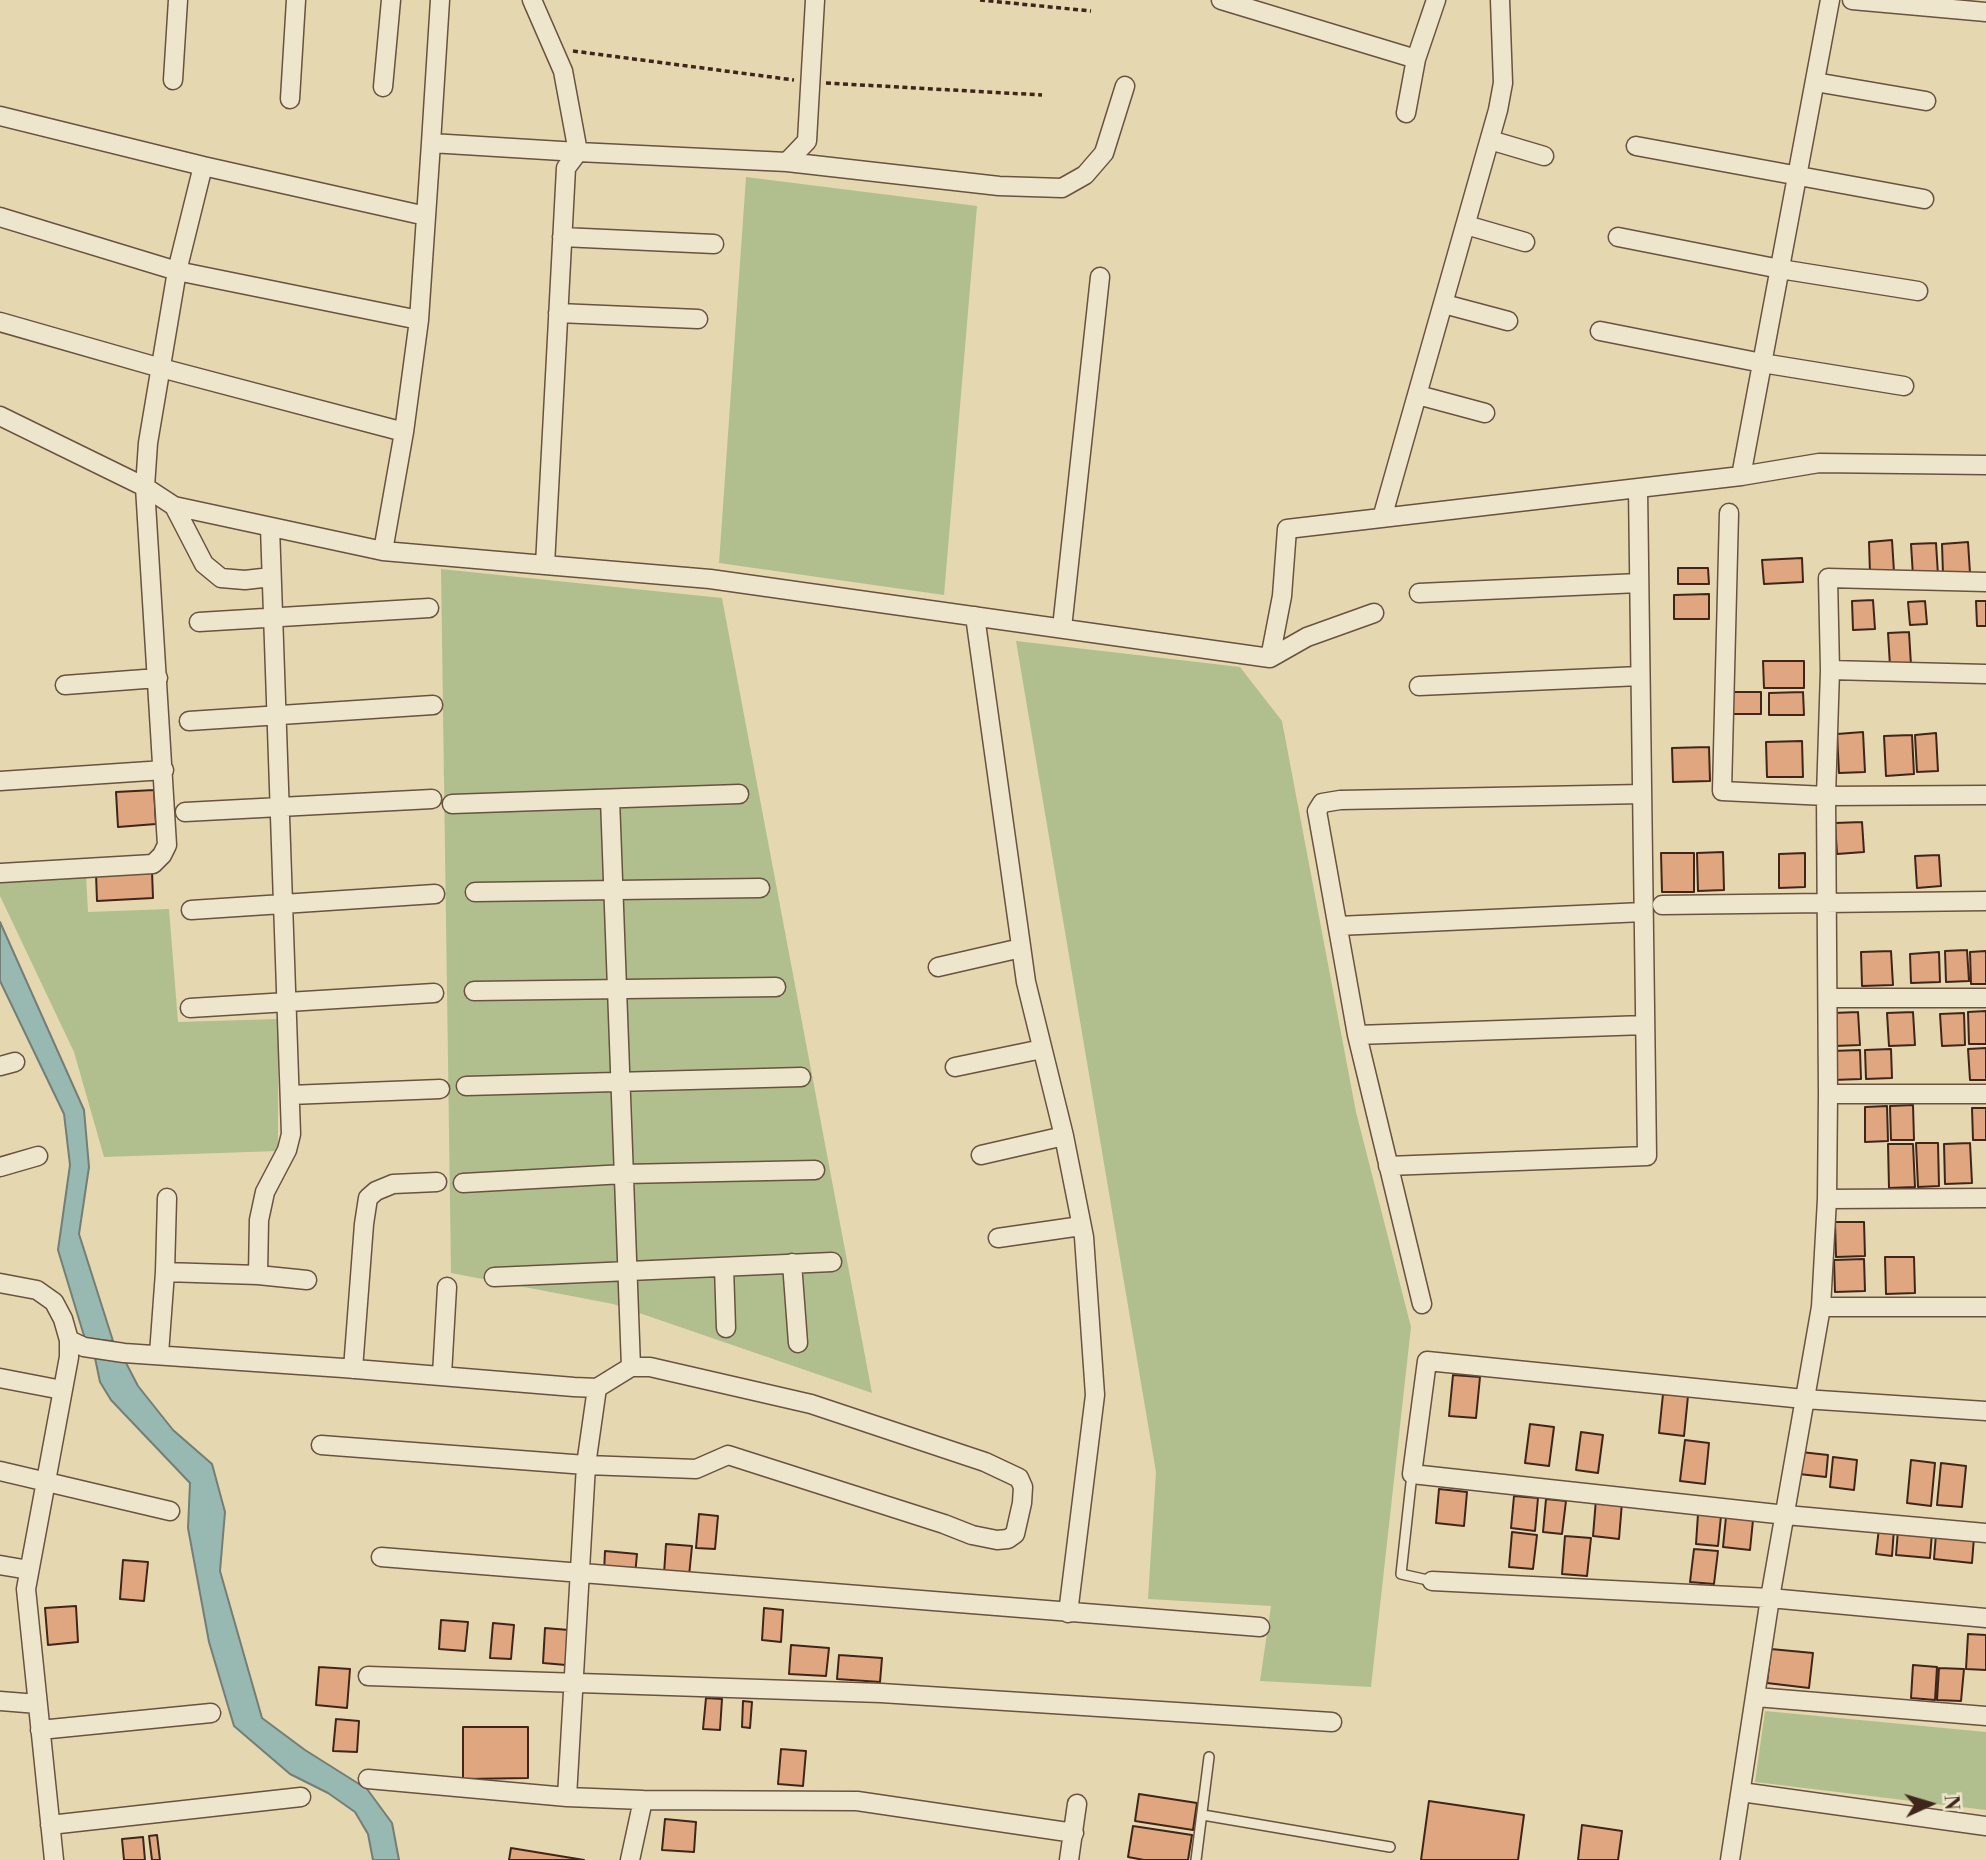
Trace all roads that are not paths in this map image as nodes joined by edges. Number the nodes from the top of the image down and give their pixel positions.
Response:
1 (178, 0) edge
2 (296, 0) edge
3 (391, 0) edge
4 (440, 0) edge
5 (532, 0) edge
6 (815, 0) edge
7 (1221, 0) edge
8 (1436, 0) edge
9 (1500, 0) edge
10 (1830, 0) edge
11 (1852, 0) edge
12 (1986, 12) edge
13 (1416, 59) junction
14 (173, 80) dead end
15 (1815, 82) junction
16 (1125, 86) dead end
17 (383, 87) dead end
18 (290, 99) dead end
19 (1926, 101) dead end
20 (1406, 113) dead end
21 (0, 116) edge
22 (1490, 140) junction
23 (431, 143) junction
24 (1636, 146) dead end
25 (578, 152) junction
26 (1544, 156) dead end
27 (787, 162) junction
28 (203, 166) junction
29 (1797, 175) junction
30 (1924, 199) dead end
31 (426, 216) junction
32 (0, 217) edge
33 (1466, 225) junction
34 (562, 237) junction
35 (1618, 237) dead end
36 (1525, 242) dead end
37 (714, 244) dead end
38 (1780, 269) junction
39 (177, 271) junction
40 (1100, 276) dead end
41 (1918, 291) dead end
42 (1444, 304) junction
43 (558, 313) junction
44 (698, 319) dead end
45 (419, 320) junction
46 (1508, 321) dead end
47 (0, 322) edge
48 (1600, 331) dead end
49 (1762, 363) junction
50 (161, 368) junction
51 (1904, 386) dead end
52 (1418, 395) junction
53 (1485, 413) dead end
54 (0, 416) edge
55 (404, 432) junction
56 (1986, 465) edge
57 (1741, 476) junction
58 (145, 487) junction
59 (1638, 488) junction
60 (174, 506) junction
61 (1729, 513) dead end
62 (1382, 518) junction
63 (270, 527) junction
64 (383, 551) junction
65 (545, 565) junction
66 (271, 577) junction
67 (1986, 582) edge
68 (1639, 583) junction
69 (1419, 593) dead end
70 (429, 608) dead end
71 (1374, 612) dead end
72 (975, 616) junction
73 (273, 618) junction
74 (199, 622) dead end
75 (1062, 628) junction
76 (1270, 657) junction
77 (1829, 670) junction
78 (1986, 674) edge
79 (1640, 676) junction
80 (158, 678) junction
81 (65, 685) dead end
82 (1419, 686) dead end
83 (433, 705) dead end
84 (276, 715) junction
85 (189, 721) dead end
86 (164, 770) junction
87 (0, 782) edge
88 (739, 794) dead end
89 (1642, 794) junction
90 (1986, 794) edge
91 (1826, 796) junction
92 (432, 799) dead end
93 (610, 799) junction
94 (452, 804) dead end
95 (279, 807) junction
96 (185, 812) dead end
97 (1, 873) edge
98 (760, 888) dead end
99 (615, 890) junction
100 (475, 892) dead end
101 (435, 894) dead end
102 (1986, 901) edge
103 (1828, 903) junction
104 (283, 904) junction
105 (1662, 905) dead end
106 (191, 910) dead end
107 (1643, 912) junction
108 (1338, 926) junction
109 (1021, 948) junction
110 (938, 967) dead end
111 (776, 987) dead end
112 (616, 989) junction
113 (474, 991) dead end
114 (434, 993) dead end
115 (1828, 998) junction
116 (1986, 998) edge
117 (286, 1002) junction
118 (190, 1008) dead end
119 (1645, 1025) junction
120 (1357, 1035) junction
121 (1042, 1048) junction
122 (955, 1067) dead end
123 (801, 1077) dead end
124 (621, 1083) junction
125 (466, 1086) dead end
126 (440, 1089) dead end
127 (1828, 1094) junction
128 (1986, 1094) edge
129 (290, 1096) junction
130 (1064, 1136) junction
131 (981, 1155) dead end
132 (38, 1156) dead end
133 (1388, 1166) junction
134 (0, 1167) edge
135 (815, 1170) dead end
136 (624, 1174) junction
137 (437, 1182) dead end
138 (463, 1183) dead end
139 (167, 1198) dead end
140 (1986, 1198) edge
141 (1827, 1199) junction
142 (1082, 1226) junction
143 (998, 1238) dead end
144 (832, 1262) dead end
145 (792, 1263) junction
146 (724, 1267) junction
147 (629, 1271) junction
148 (165, 1272) junction
149 (258, 1275) junction
150 (495, 1277) dead end
151 (307, 1280) dead end
152 (0, 1283) edge
153 (447, 1287) dead end
154 (1422, 1304) dead end
155 (1821, 1307) junction
156 (1986, 1307) edge
157 (726, 1328) dead end
158 (76, 1343) junction
159 (798, 1343) dead end
160 (159, 1354) junction
161 (631, 1367) junction
162 (353, 1369) junction
163 (442, 1376) junction
164 (0, 1378) edge
165 (597, 1388) junction
166 (62, 1390) junction
167 (1804, 1399) junction
168 (1986, 1411) edge
169 (321, 1445) dead end
170 (586, 1465) junction
171 (0, 1471) edge
172 (1412, 1474) junction
173 (45, 1481) junction
174 (170, 1511) dead end
175 (1786, 1514) junction
176 (1986, 1533) edge
177 (381, 1557) dead end
178 (0, 1565) edge
179 (29, 1570) junction
180 (580, 1573) junction
181 (1432, 1581) joint
182 (1770, 1598) junction
183 (1068, 1613) junction
184 (1986, 1618) edge
185 (1259, 1627) dead end
186 (368, 1676) dead end
187 (572, 1684) junction
188 (1756, 1697) junction
189 (0, 1701) edge
190 (38, 1704) junction
191 (211, 1713) dead end
192 (1986, 1716) edge
193 (1332, 1722) dead end
194 (40, 1730) junction
195 (1209, 1757) dead end
196 (368, 1779) dead end
197 (1741, 1792) junction
198 (301, 1797) dead end
199 (567, 1797) junction
200 (643, 1800) junction
201 (1077, 1804) dead end
202 (1203, 1815) junction
203 (50, 1825) junction
204 (1986, 1826) edge
205 (1074, 1833) junction
206 (1390, 1847) dead end
207 (54, 1860) edge
208 (630, 1860) edge
209 (1069, 1860) edge
210 (1196, 1860) edge
211 (1730, 1860) edge

1 - 14 street
2 - 18 street
3 - 17 street
4 - 23 street
5 - 25 street
6 - 27 street
7 - 13 street
8 - 13 street
9 - 22 street
10 - 15 street
11 - 12 street
13 - 20 street
15 - 19 street
15 - 29 street
16 - 27 street
21 - 28 street
22 - 26 street
22 - 33 street
23 - 25 street
23 - 31 street
24 - 29 street
25 - 27 street
25 - 34 street
28 - 31 street
28 - 39 street
29 - 30 street
29 - 38 street
31 - 45 street
32 - 39 street
33 - 36 street
33 - 42 street
34 - 37 street
34 - 43 street
35 - 38 street
38 - 41 street
38 - 49 street
39 - 45 street
39 - 50 street
40 - 75 street
42 - 46 street
42 - 52 street
43 - 44 street
43 - 65 street
45 - 55 street
47 - 50 street
48 - 49 street
49 - 51 street
49 - 57 street
50 - 55 street
50 - 58 street
52 - 53 street
52 - 62 street
54 - 58 street
55 - 64 street
56 - 57 street
57 - 59 street
58 - 60 street
58 - 80 street
59 - 62 street
59 - 68 street
60 - 63 street
60 - 66 street
61 - 91 street
62 - 76 street
63 - 64 street
63 - 66 street
64 - 65 street
65 - 72 street
66 - 73 street
67 - 77 street
68 - 69 street
68 - 79 street
70 - 73 street
71 - 76 street
72 - 75 street
72 - 109 street
73 - 74 street
73 - 84 street
75 - 76 street
77 - 78 street
77 - 91 street
79 - 82 street
79 - 89 street
80 - 81 street
80 - 86 street
83 - 84 street
84 - 85 street
84 - 95 street
86 - 87 street
86 - 97 street
88 - 93 street
89 - 107 street
89 - 108 street
90 - 91 street
91 - 103 street
92 - 95 street
93 - 94 street
93 - 99 street
95 - 96 street
95 - 104 street
98 - 99 street
99 - 100 street
99 - 112 street
101 - 104 street
102 - 103 street
103 - 105 street
103 - 115 street
104 - 106 street
104 - 117 street
107 - 108 street
107 - 119 street
108 - 120 street
109 - 110 street
109 - 121 street
111 - 112 street
112 - 113 street
112 - 124 street
114 - 117 street
115 - 116 street
115 - 127 street
117 - 118 street
117 - 129 street
119 - 120 street
119 - 133 street
120 - 133 street
121 - 122 street
121 - 130 street
123 - 124 street
124 - 125 street
124 - 136 street
126 - 129 street
127 - 128 street
127 - 141 street
129 - 149 street
130 - 131 street
130 - 142 street
132 - 134 street
133 - 154 street
135 - 136 street
136 - 138 street
136 - 147 street
137 - 162 street
139 - 148 street
140 - 141 street
141 - 155 street
142 - 143 street
142 - 183 street
144 - 145 street
145 - 146 street
145 - 159 street
146 - 147 street
146 - 157 street
147 - 150 street
147 - 161 street
148 - 149 street
148 - 160 street
149 - 151 street
152 - 158 street
153 - 163 street
155 - 156 street
155 - 167 street
158 - 160 street
158 - 166 street
160 - 162 street
161 - 165 street
161 - 170 street
162 - 163 street
163 - 165 street
164 - 166 street
165 - 170 street
166 - 173 street
167 - 168 street
167 - 172 street
167 - 175 street
169 - 170 street
170 - 180 street
171 - 173 street
172 - 175 street
172 - 181 lane
173 - 174 street
173 - 179 street
175 - 176 street
175 - 182 street
177 - 180 street
178 - 179 street
179 - 190 street
180 - 183 street
180 - 187 street
181 - 182 street
182 - 184 street
182 - 188 street
183 - 185 street
186 - 187 street
187 - 193 street
187 - 199 street
188 - 192 street
188 - 197 street
189 - 190 street
190 - 194 street
191 - 194 street
194 - 203 street
195 - 202 lane
196 - 199 street
197 - 204 street
197 - 211 street
198 - 203 street
199 - 200 street
200 - 205 street
200 - 208 street
201 - 205 street
202 - 206 lane
202 - 210 lane
203 - 207 street
205 - 209 street

